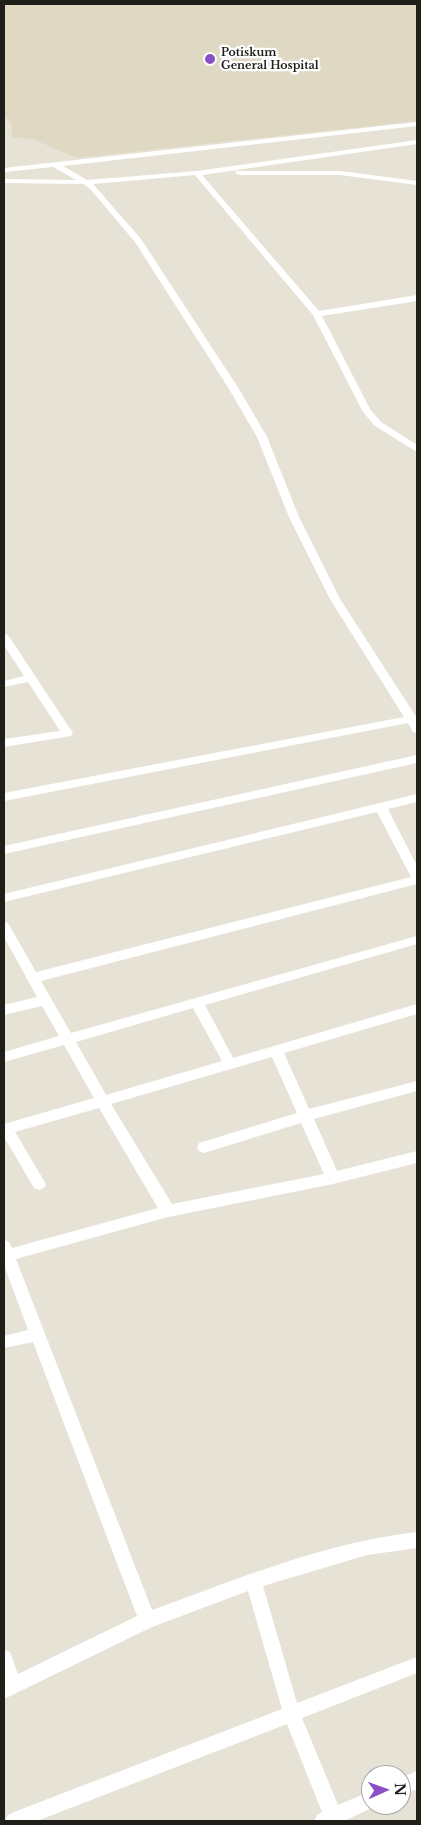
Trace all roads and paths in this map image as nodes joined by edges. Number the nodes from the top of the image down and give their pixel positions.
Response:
1 (417, 124) edge
2 (417, 142) edge
3 (54, 164) junction
4 (4, 170) edge
5 (197, 173) junction
6 (4, 181) edge
7 (86, 182) junction
8 (417, 183) edge
9 (417, 298) edge
10 (317, 314) junction
11 (417, 449) edge
12 (4, 637) edge
13 (32, 678) junction
14 (4, 684) edge
15 (415, 724) edge
16 (4, 743) edge
17 (417, 759) edge
18 (4, 797) edge
19 (417, 798) edge
20 (381, 807) junction
21 (4, 850) edge
22 (417, 878) edge
23 (4, 898) edge
24 (4, 926) edge
25 (417, 940) edge
26 (33, 978) junction
27 (46, 1000) junction
28 (197, 1004) junction
29 (4, 1010) edge
30 (417, 1010) edge
31 (68, 1040) junction
32 (276, 1050) junction
33 (4, 1057) edge
34 (230, 1064) junction
35 (417, 1086) edge
36 (102, 1101) junction
37 (306, 1116) junction
38 (5, 1130) edge
39 (204, 1147) dead end
40 (415, 1159) edge
41 (333, 1178) junction
42 (39, 1184) dead end
43 (168, 1211) junction
44 (5, 1252) edge
45 (39, 1334) junction
46 (4, 1342) edge
47 (417, 1540) edge
48 (253, 1581) junction
49 (147, 1620) junction
50 (4, 1658) edge
51 (417, 1665) edge
52 (8, 1688) edge
53 (292, 1714) junction
54 (361, 1805) edge
55 (330, 1820) edge
56 (14, 1821) edge

1 - 3 street
2 - 5 street
3 - 4 street
3 - 7 street
5 - 7 street
5 - 8 street
5 - 10 street
6 - 7 street
7 - 15 street
9 - 10 street
10 - 11 street
12 - 13 street
13 - 14 street
13 - 16 street
15 - 18 street
17 - 21 street
19 - 20 street
20 - 22 street
20 - 23 street
22 - 26 street
24 - 26 street
25 - 28 street
26 - 27 street
27 - 29 street
27 - 31 street
28 - 31 street
28 - 34 street
30 - 32 street
31 - 33 street
31 - 36 street
32 - 34 street
32 - 37 street
34 - 36 street
35 - 37 street
36 - 38 street
36 - 43 street
37 - 39 street
37 - 41 street
38 - 42 street
40 - 41 street
41 - 43 street
43 - 44 street
44 - 45 street
45 - 46 street
45 - 49 street
47 - 48 street
48 - 49 street
48 - 53 street
49 - 52 street
50 - 52 street
51 - 53 street
53 - 55 street
53 - 56 street
54 - 55 street

